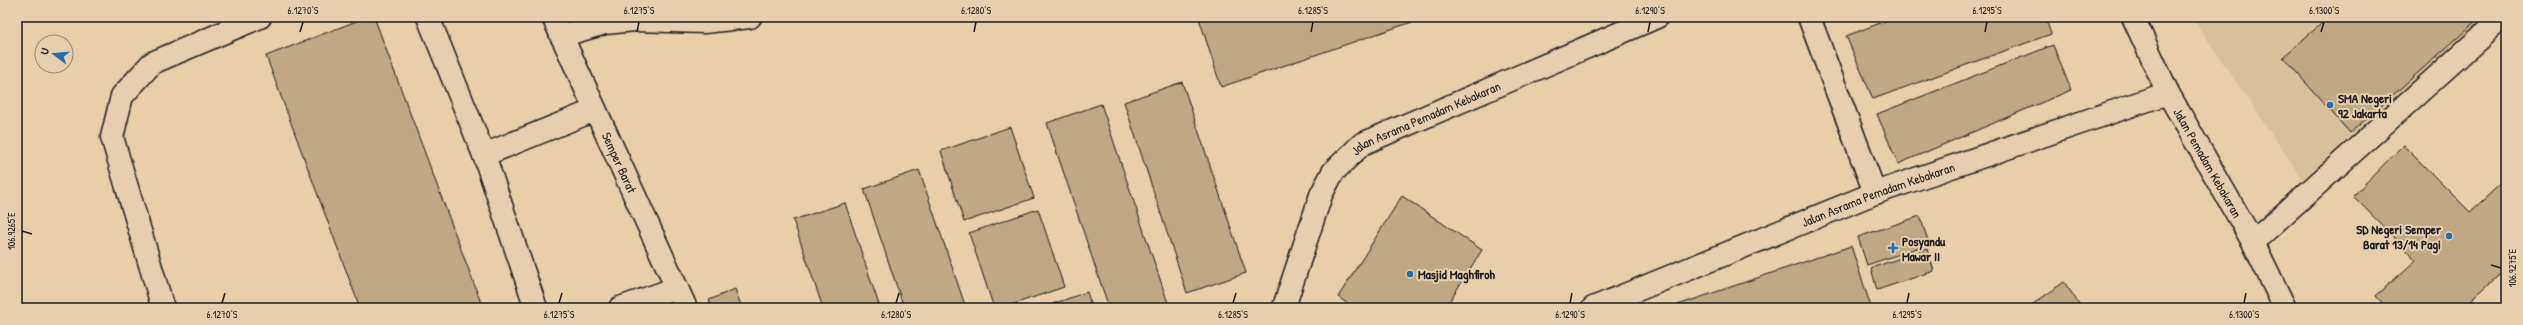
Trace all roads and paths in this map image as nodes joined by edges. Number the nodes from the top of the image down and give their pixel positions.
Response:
1 (260, 17) edge
2 (428, 17) edge
3 (750, 17) edge
4 (1657, 17) edge
5 (1809, 17) edge
6 (2503, 17) edge
7 (2137, 19) edge
8 (557, 26) edge
9 (2168, 93) junction
10 (595, 110) junction
11 (484, 155) junction
12 (1875, 193) junction
13 (2253, 242) junction
14 (677, 288) junction
15 (163, 308) edge
16 (536, 308) edge
17 (620, 308) edge
18 (686, 308) edge
19 (1284, 308) edge
20 (1593, 308) edge
21 (2285, 308) edge

1 - 15 street
2 - 11 street
3 - 8 street
4 - 19 street, Jalan Asrama Pemadam Kebakaran
5 - 12 street
6 - 13 street
7 - 9 street, Jalan Pemadam Kebakaran
8 - 10 street, Semper Barat
9 - 12 street, Jalan Asrama Pemadam Kebakaran
9 - 13 street, Jalan Pemadam Kebakaran
10 - 11 street
10 - 14 street, Semper Barat
11 - 16 street
12 - 20 street, Jalan Asrama Pemadam Kebakaran
13 - 21 street, Jalan Pemadam Kebakaran
14 - 17 street
14 - 18 street, Semper Barat

